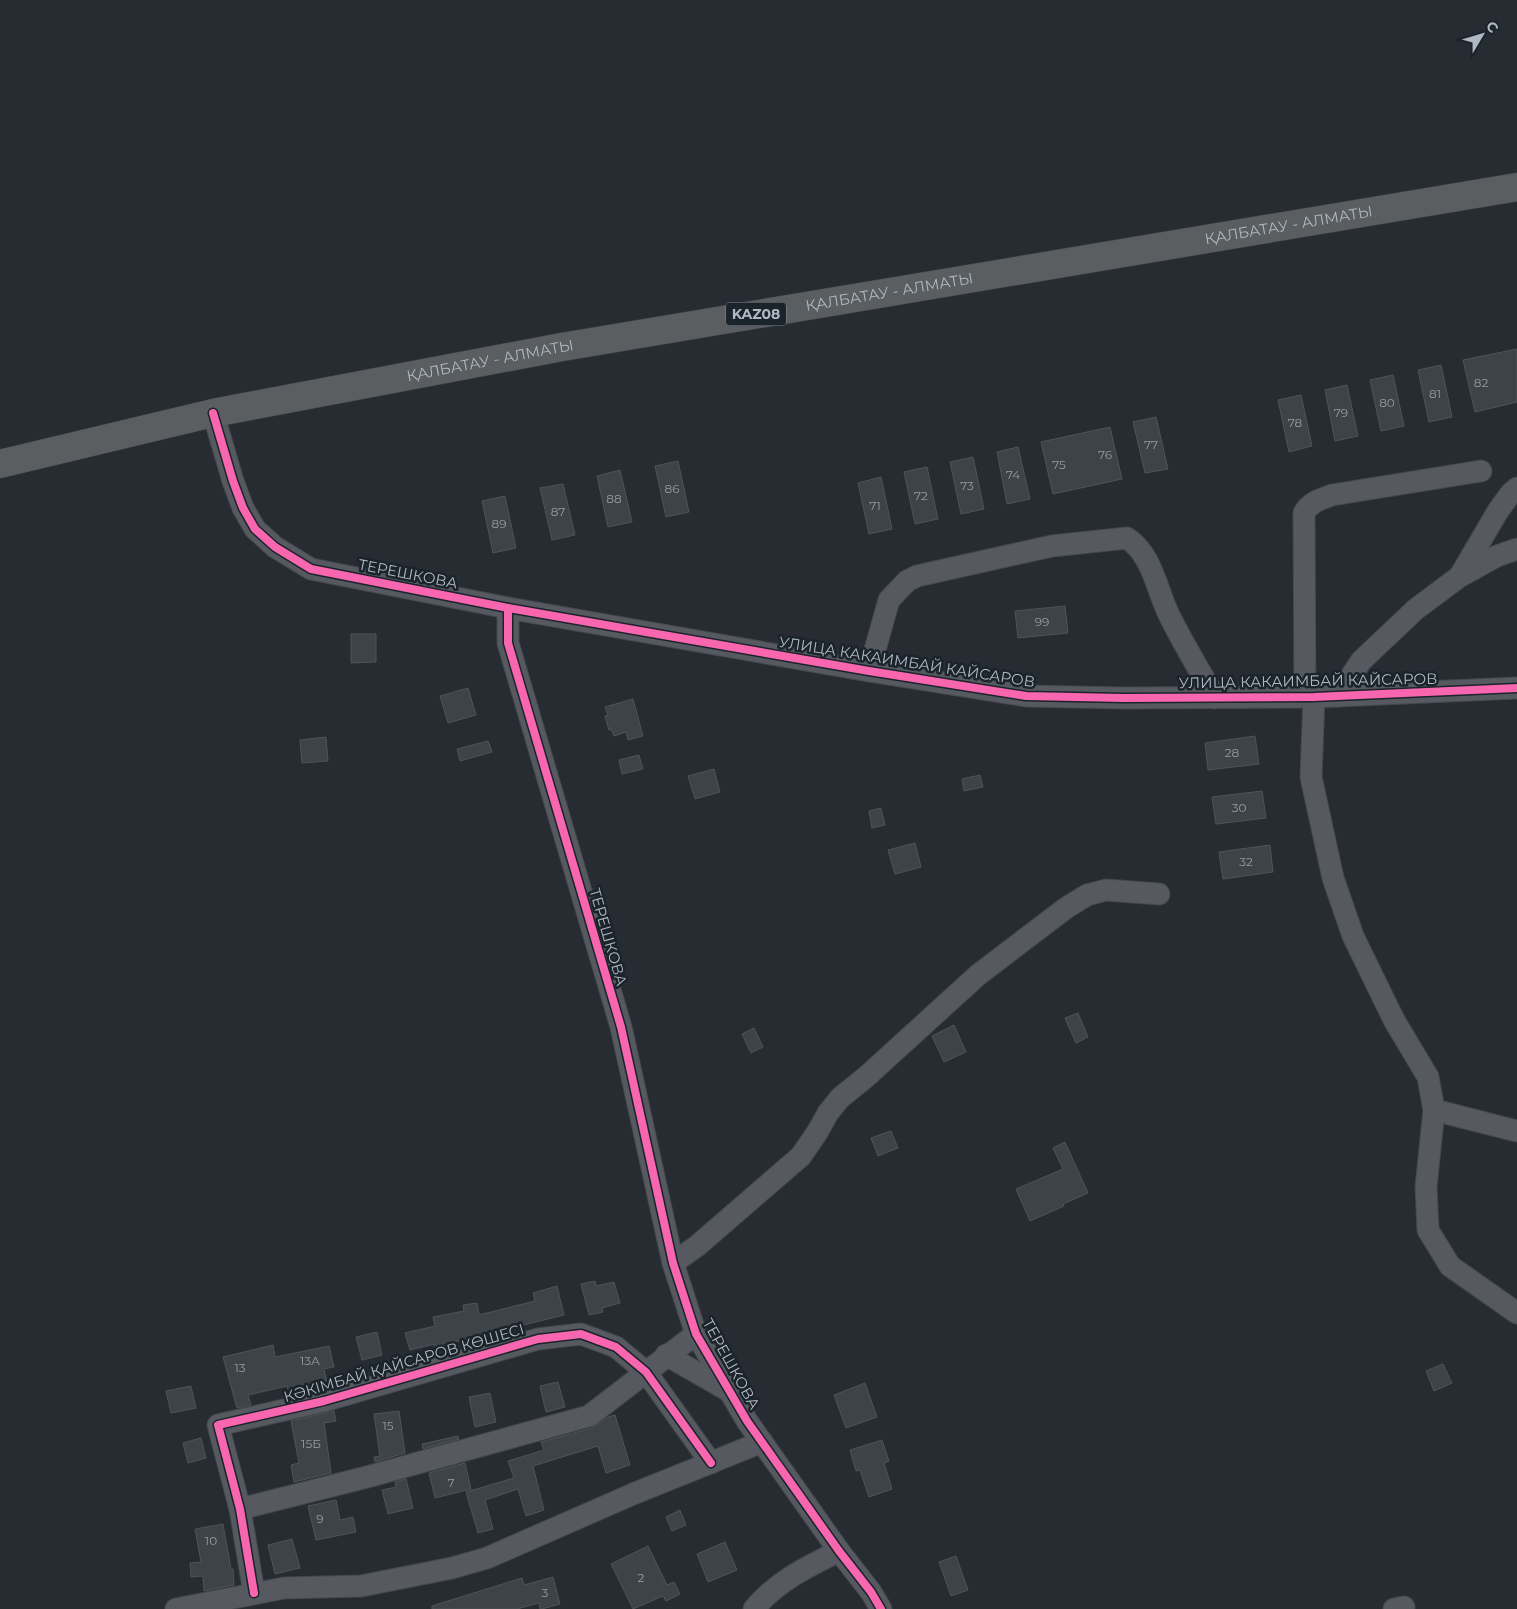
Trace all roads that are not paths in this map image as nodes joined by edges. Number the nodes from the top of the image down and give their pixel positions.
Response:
1 (1517, 186) edge
2 (213, 413) junction
3 (0, 464) edge
4 (1481, 471) dead end
5 (1517, 488) edge
6 (1517, 549) edge
7 (1459, 576) junction
8 (508, 608) junction
9 (869, 672) junction
10 (1517, 688) edge
11 (1338, 696) junction
12 (1309, 697) junction
13 (1215, 698) junction
14 (1159, 894) dead end
15 (1434, 1110) junction
16 (1517, 1131) edge
17 (673, 1264) junction
18 (1517, 1313) edge
19 (696, 1334) junction
20 (666, 1355) junction
21 (646, 1372) junction
22 (731, 1393) junction
23 (762, 1442) junction
24 (711, 1463) junction
25 (240, 1509) junction
26 (840, 1551) junction
27 (254, 1593) junction
28 (176, 1609) edge
29 (754, 1609) edge
30 (881, 1609) edge

1 - 2 highway, ҚАЛБАТАУ - АЛМАТЫ / KAZ08
2 - 3 highway, ҚАЛБАТАУ - АЛМАТЫ / KAZ08
2 - 8 street, ТЕРЕШКОВА
4 - 12 street
5 - 7 street
6 - 7 street
7 - 11 street
8 - 9 street, УЛИЦА КАКАИМБАЙ КАЙСАРОВ
8 - 17 street, ТЕРЕШКОВА
9 - 13 street, УЛИЦА КАКАИМБАЙ КАЙСАРОВ
9 - 13 street
10 - 11 street, УЛИЦА КАКАИМБАЙ КАЙСАРОВ
11 - 12 street, УЛИЦА КАКАИМБАЙ КАЙСАРОВ
12 - 13 street, УЛИЦА КАКАИМБАЙ КАЙСАРОВ
12 - 15 street
14 - 17 street
15 - 16 street
15 - 18 street
17 - 19 street, ТЕРЕШКОВА
19 - 20 street
19 - 22 street, ТЕРЕШКОВА
20 - 21 street
20 - 22 street
21 - 24 street, КӘКІМБАЙ ҚАЙСАРОВ КӨШЕСІ
21 - 25 street
21 - 25 street, КӘКІМБАЙ ҚАЙСАРОВ КӨШЕСІ
22 - 23 street, ТЕРЕШКОВА
23 - 24 street
23 - 26 street, ТЕРЕШКОВА
24 - 27 street
25 - 27 street, КӘКІМБАЙ ҚАЙСАРОВ КӨШЕСІ
26 - 29 street
26 - 30 street, ТЕРЕШКОВА
27 - 28 street

